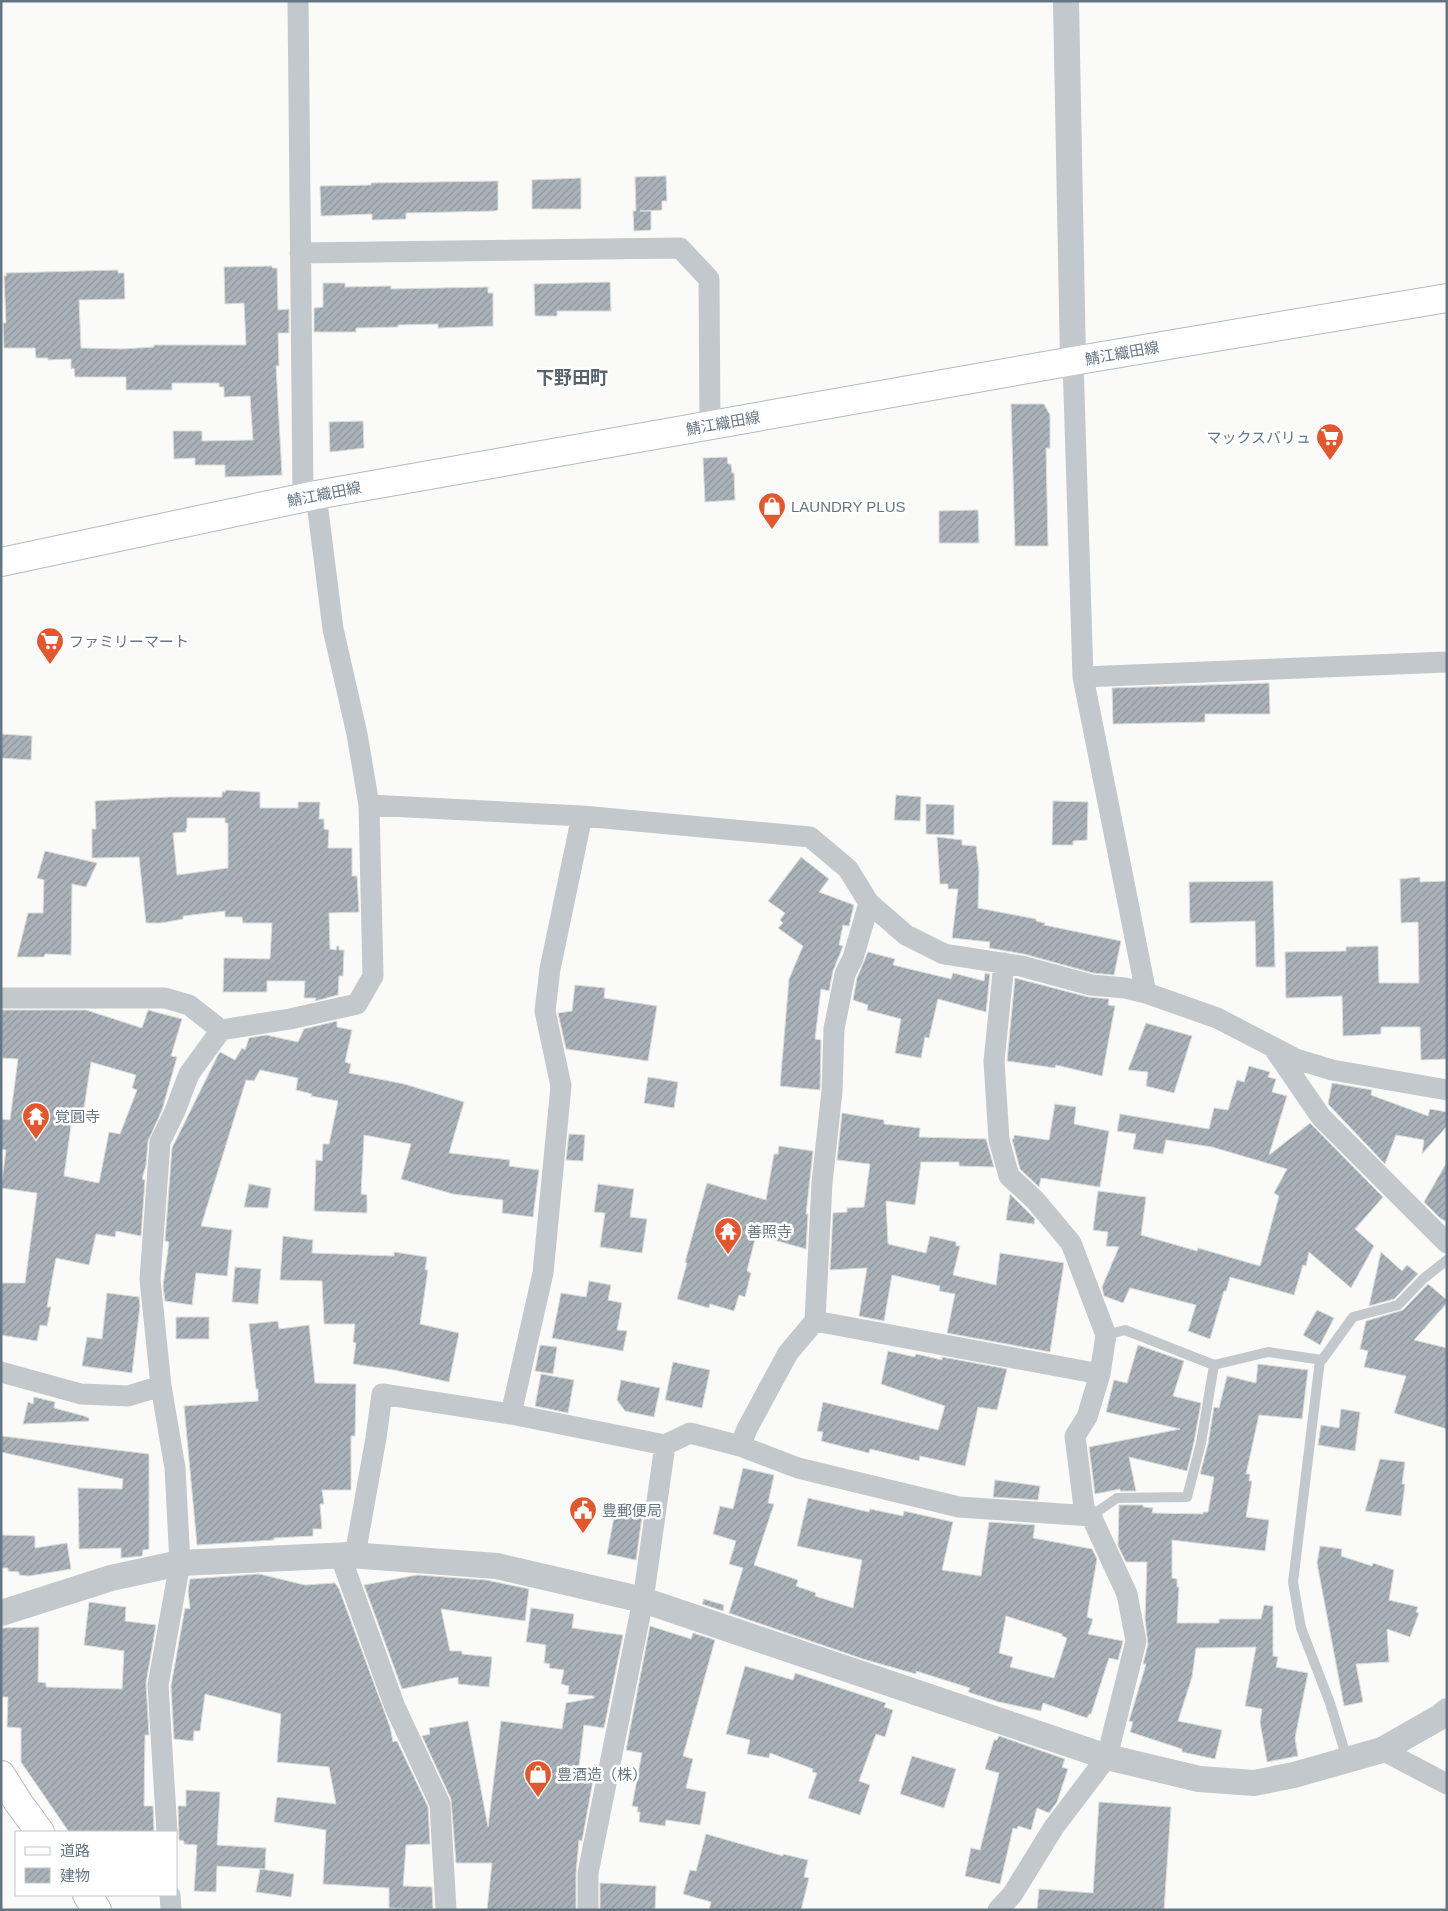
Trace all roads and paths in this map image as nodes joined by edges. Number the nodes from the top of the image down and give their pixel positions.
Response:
1 (298, 1) edge
2 (1066, 1) edge
3 (300, 253) junction
4 (1447, 298) edge
5 (1073, 361) junction
6 (710, 425) junction
7 (316, 495) junction
8 (1, 562) edge
9 (1447, 662) edge
10 (1082, 677) junction
11 (369, 805) junction
12 (582, 816) junction
13 (869, 903) junction
14 (1004, 964) junction
15 (1146, 993) junction
16 (1, 998) edge
17 (221, 1030) junction
18 (1272, 1045) junction
19 (1447, 1090) edge
20 (1447, 1243) edge
21 (1447, 1260) edge
22 (815, 1321) junction
23 (1106, 1336) junction
24 (1320, 1360) junction
25 (1214, 1365) junction
26 (1, 1372) edge
27 (1100, 1374) junction
28 (161, 1386) junction
29 (511, 1414) junction
30 (666, 1445) junction
31 (740, 1446) junction
32 (1088, 1515) junction
33 (348, 1555) junction
34 (180, 1563) junction
35 (643, 1600) junction
36 (1, 1612) edge
37 (1447, 1711) edge
38 (1382, 1750) junction
39 (1107, 1757) junction
40 (1347, 1760) junction
41 (1, 1775) edge
42 (1447, 1784) edge
43 (39, 1831) edge
44 (167, 1831) edge
45 (88, 1896) edge
46 (170, 1896) edge
47 (97, 1910) edge
48 (171, 1910) edge
49 (446, 1910) edge
50 (588, 1910) edge
51 (998, 1910) edge

1 - 3 street
2 - 5 street
3 - 6 street
3 - 7 street
4 - 5 main road, 鯖江織田線
5 - 6 main road, 鯖江織田線
5 - 10 street
6 - 7 main road, 鯖江織田線
7 - 8 main road, 鯖江織田線
7 - 11 street
9 - 10 street
10 - 15 street
11 - 12 street
11 - 17 street
12 - 13 street
12 - 29 street
13 - 14 street
13 - 22 street
14 - 15 street
14 - 23 street
15 - 18 street
16 - 17 street
17 - 28 street
18 - 19 street
18 - 20 street
21 - 24 lane
22 - 27 street
22 - 31 street
23 - 25 lane
23 - 27 street
24 - 25 lane
24 - 40 lane
25 - 32 lane
26 - 28 street
27 - 32 street
28 - 34 street
29 - 30 street
29 - 33 street
30 - 31 street
30 - 35 street
31 - 32 street
32 - 39 street
33 - 34 street
33 - 35 street
33 - 49 street
34 - 36 street
34 - 44 street
35 - 39 street
35 - 50 street
37 - 38 street
38 - 40 street
38 - 42 street
39 - 40 street
39 - 51 street
41 - 43 main road
45 - 47 main road
46 - 48 street

